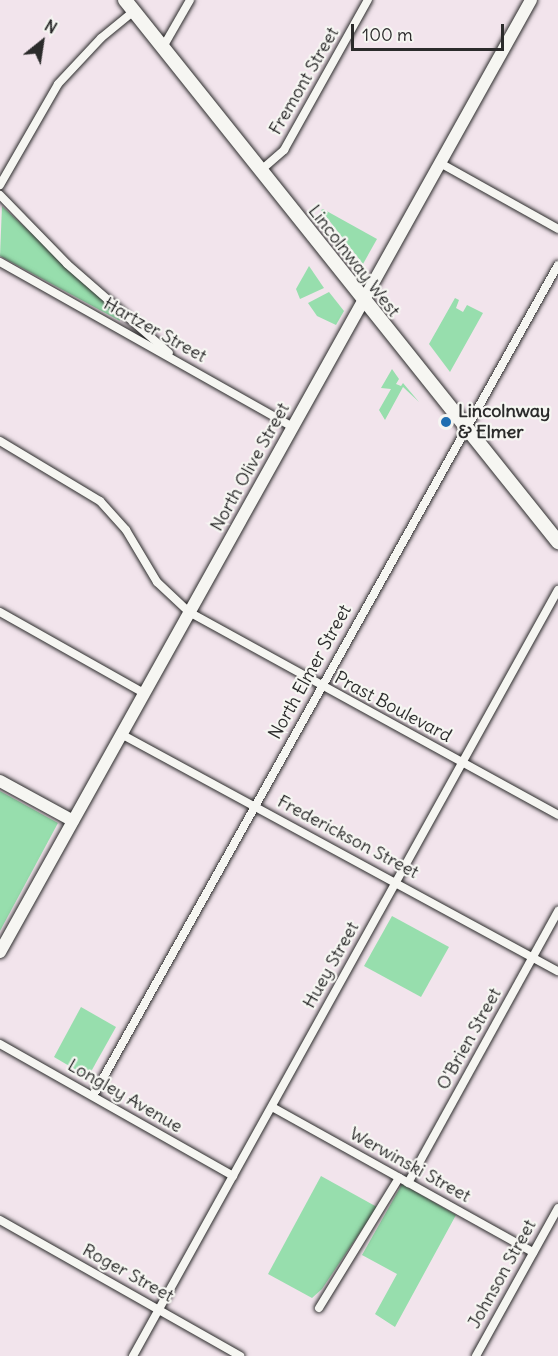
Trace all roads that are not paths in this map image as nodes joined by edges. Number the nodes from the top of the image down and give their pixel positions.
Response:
1 (190, 0) edge
2 (368, 0) edge
3 (531, 0) edge
4 (130, 5) edge
5 (163, 47) junction
6 (440, 163) junction
7 (260, 171) junction
8 (0, 185) edge
9 (0, 195) edge
10 (558, 229) edge
11 (0, 262) edge
12 (558, 265) edge
13 (363, 301) junction
14 (185, 367) junction
15 (293, 427) junction
16 (465, 430) junction
17 (0, 441) edge
18 (558, 542) edge
19 (558, 590) edge
20 (0, 612) edge
21 (189, 612) junction
22 (321, 687) junction
23 (144, 693) junction
24 (121, 734) junction
25 (463, 763) junction
26 (0, 781) edge
27 (255, 806) junction
28 (558, 814) edge
29 (73, 821) junction
30 (396, 881) junction
31 (558, 911) edge
32 (0, 952) edge
33 (533, 957) junction
34 (558, 971) edge
35 (0, 1044) edge
36 (93, 1096) junction
37 (272, 1107) junction
38 (233, 1176) junction
39 (399, 1178) junction
40 (408, 1183) junction
41 (558, 1208) edge
42 (0, 1220) edge
43 (533, 1252) junction
44 (319, 1308) dead end
45 (159, 1309) junction
46 (133, 1356) edge
47 (240, 1356) edge
48 (476, 1356) edge

1 - 5 street
2 - 7 street, Fremont Street
3 - 6 street, North Olive Street
4 - 5 main road, Lincolnway West
4 - 8 street
5 - 7 main road, Lincolnway West
6 - 10 street
6 - 13 street, North Olive Street
7 - 13 main road, Lincolnway West
9 - 14 street
11 - 14 street, Hartzer Street
12 - 16 street, North Elmer Street
13 - 15 street, North Olive Street
13 - 16 main road, Lincolnway West
14 - 15 street, Hartzer Street
15 - 21 street, North Olive Street
16 - 18 main road, Lincolnway West
16 - 22 street, North Elmer Street
17 - 21 street, Prast Boulevard
19 - 25 street, Huey Street
20 - 23 street
21 - 22 street, Prast Boulevard
21 - 23 street, North Olive Street
22 - 25 street, Prast Boulevard
22 - 27 street, North Elmer Street
23 - 24 street, North Olive Street
24 - 27 street, Frederickson Street
24 - 29 street, North Olive Street
25 - 28 street, Prast Boulevard
25 - 30 street, Huey Street
26 - 29 street
27 - 30 street, Frederickson Street
27 - 36 street, North Elmer Street
29 - 32 street, North Olive Street
30 - 33 street, Frederickson Street
30 - 37 street, Huey Street
31 - 33 street, O'Brien Street
33 - 34 street, Frederickson Street
33 - 40 street, O'Brien Street
35 - 36 street, Longley Avenue
36 - 38 street, Longley Avenue
37 - 38 street, Huey Street
37 - 39 street, Werwinski Street
38 - 45 street, Huey Street
39 - 40 street, Werwinski Street
39 - 44 street
40 - 43 street, Werwinski Street
41 - 43 street, Johnson Street
42 - 45 street, Roger Street
43 - 48 street, Johnson Street
45 - 46 street, Huey Street
45 - 47 street, Roger Street

